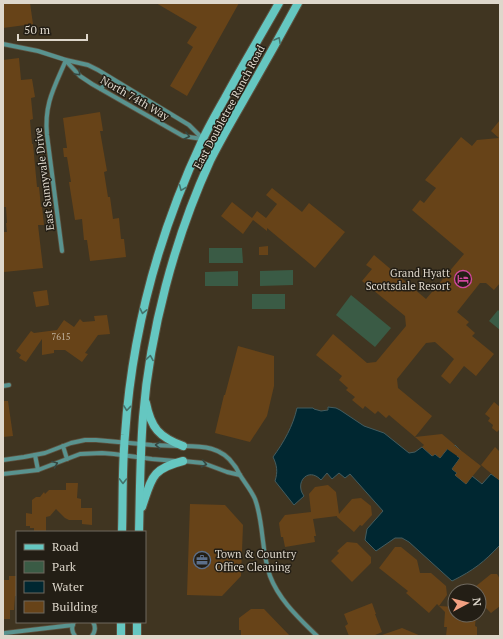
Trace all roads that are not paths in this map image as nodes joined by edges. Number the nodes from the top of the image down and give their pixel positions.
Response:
1 (279, 3) edge
2 (298, 3) edge
3 (3, 44) edge
4 (66, 60) junction
5 (109, 77) junction
6 (101, 89) junction
7 (203, 139) junction
8 (218, 147) junction
9 (62, 251) dead end
10 (9, 385) dead end
11 (3, 386) edge
12 (145, 396) junction
13 (124, 442) junction
14 (141, 444) junction
15 (63, 446) junction
16 (183, 446) junction
17 (35, 455) junction
18 (124, 455) junction
19 (141, 458) junction
20 (68, 459) junction
21 (3, 460) edge
22 (183, 461) junction
23 (38, 470) junction
24 (3, 474) edge
25 (240, 475) junction
26 (140, 515) junction
27 (122, 531) edge
28 (139, 531) edge
29 (73, 623) edge
30 (94, 623) edge
31 (121, 623) edge
32 (137, 623) edge
33 (4, 636) edge
34 (75, 636) edge
35 (92, 636) edge
36 (121, 636) edge
37 (137, 636) edge
38 (317, 636) edge

1 - 7 main road, East Doubletree Ranch Road
8 -> 2 main road, East Doubletree Ranch Road
3 - 4 street, North 74th Way
4 - 5 street, North 74th Way
4 -> 6 street, North 74th Way
4 - 9 street, East Sunnyvale Drive
5 - 6 street
5 - 7 street, North 74th Way
6 -> 7 street, North 74th Way
7 - 8 street, North 74th Way
7 -> 13 main road, East Doubletree Ranch Road
12 -> 8 main road, East Doubletree Ranch Road
10 - 11 street
12 - 14 main road, East Doubletree Ranch Road
12 - 16 main road
13 - 14 street
13 - 15 street
13 - 18 main road, East Doubletree Ranch Road
16 -> 14 street
14 - 19 main road, East Doubletree Ranch Road
15 - 17 street
15 - 20 street
16 - 25 street
17 - 21 street
17 - 23 street
18 - 19 street
18 - 20 street
18 -> 27 main road, East Doubletree Ranch Road
19 - 22 street
19 - 26 main road, East Doubletree Ranch Road
23 -> 20 street
22 -> 25 street
22 - 26 main road
23 - 24 street
25 - 38 street
26 - 28 main road, East Doubletree Ranch Road
29 - 33 street
29 - 34 street
30 - 35 street
31 - 36 main road
32 - 37 main road

